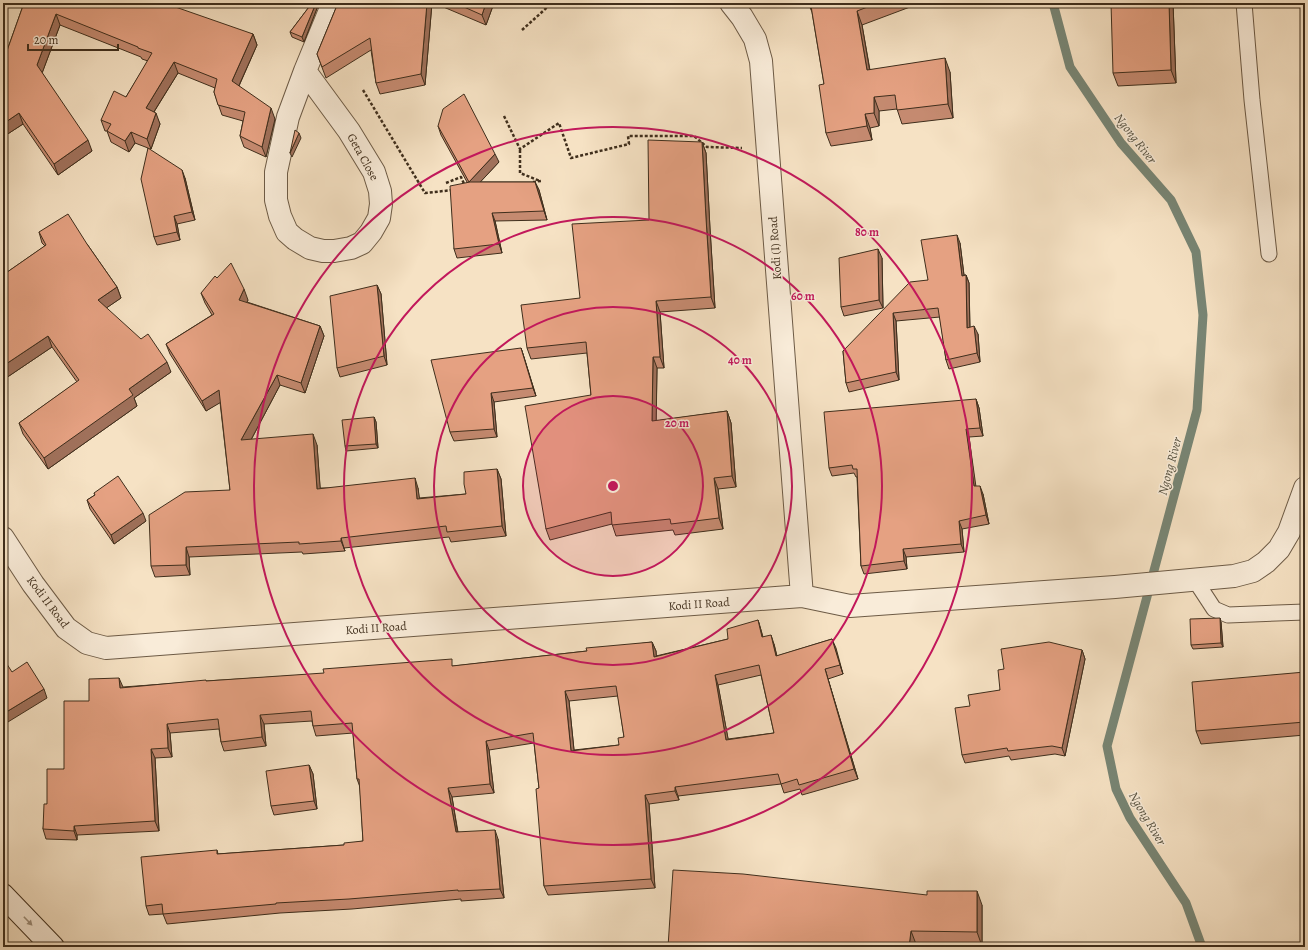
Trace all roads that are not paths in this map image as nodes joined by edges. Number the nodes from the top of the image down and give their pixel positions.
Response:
1 (333, 3) edge
2 (731, 3) edge
3 (1244, 3) edge
4 (305, 71) junction
5 (1269, 254) dead end
6 (1305, 488) edge
7 (3, 538) edge
8 (1185, 581) junction
9 (802, 596) junction
10 (1305, 612) edge
11 (3, 895) edge
12 (53, 947) edge

1 - 4 street, Geta Close
2 - 9 street, Kodi (I) Road
3 - 5 lane
4 - 4 street, Geta Close
6 - 8 street, Kodi II Road
7 - 9 street, Kodi II Road
8 - 9 street, Kodi II Road
8 - 10 lane
11 -> 12 street

